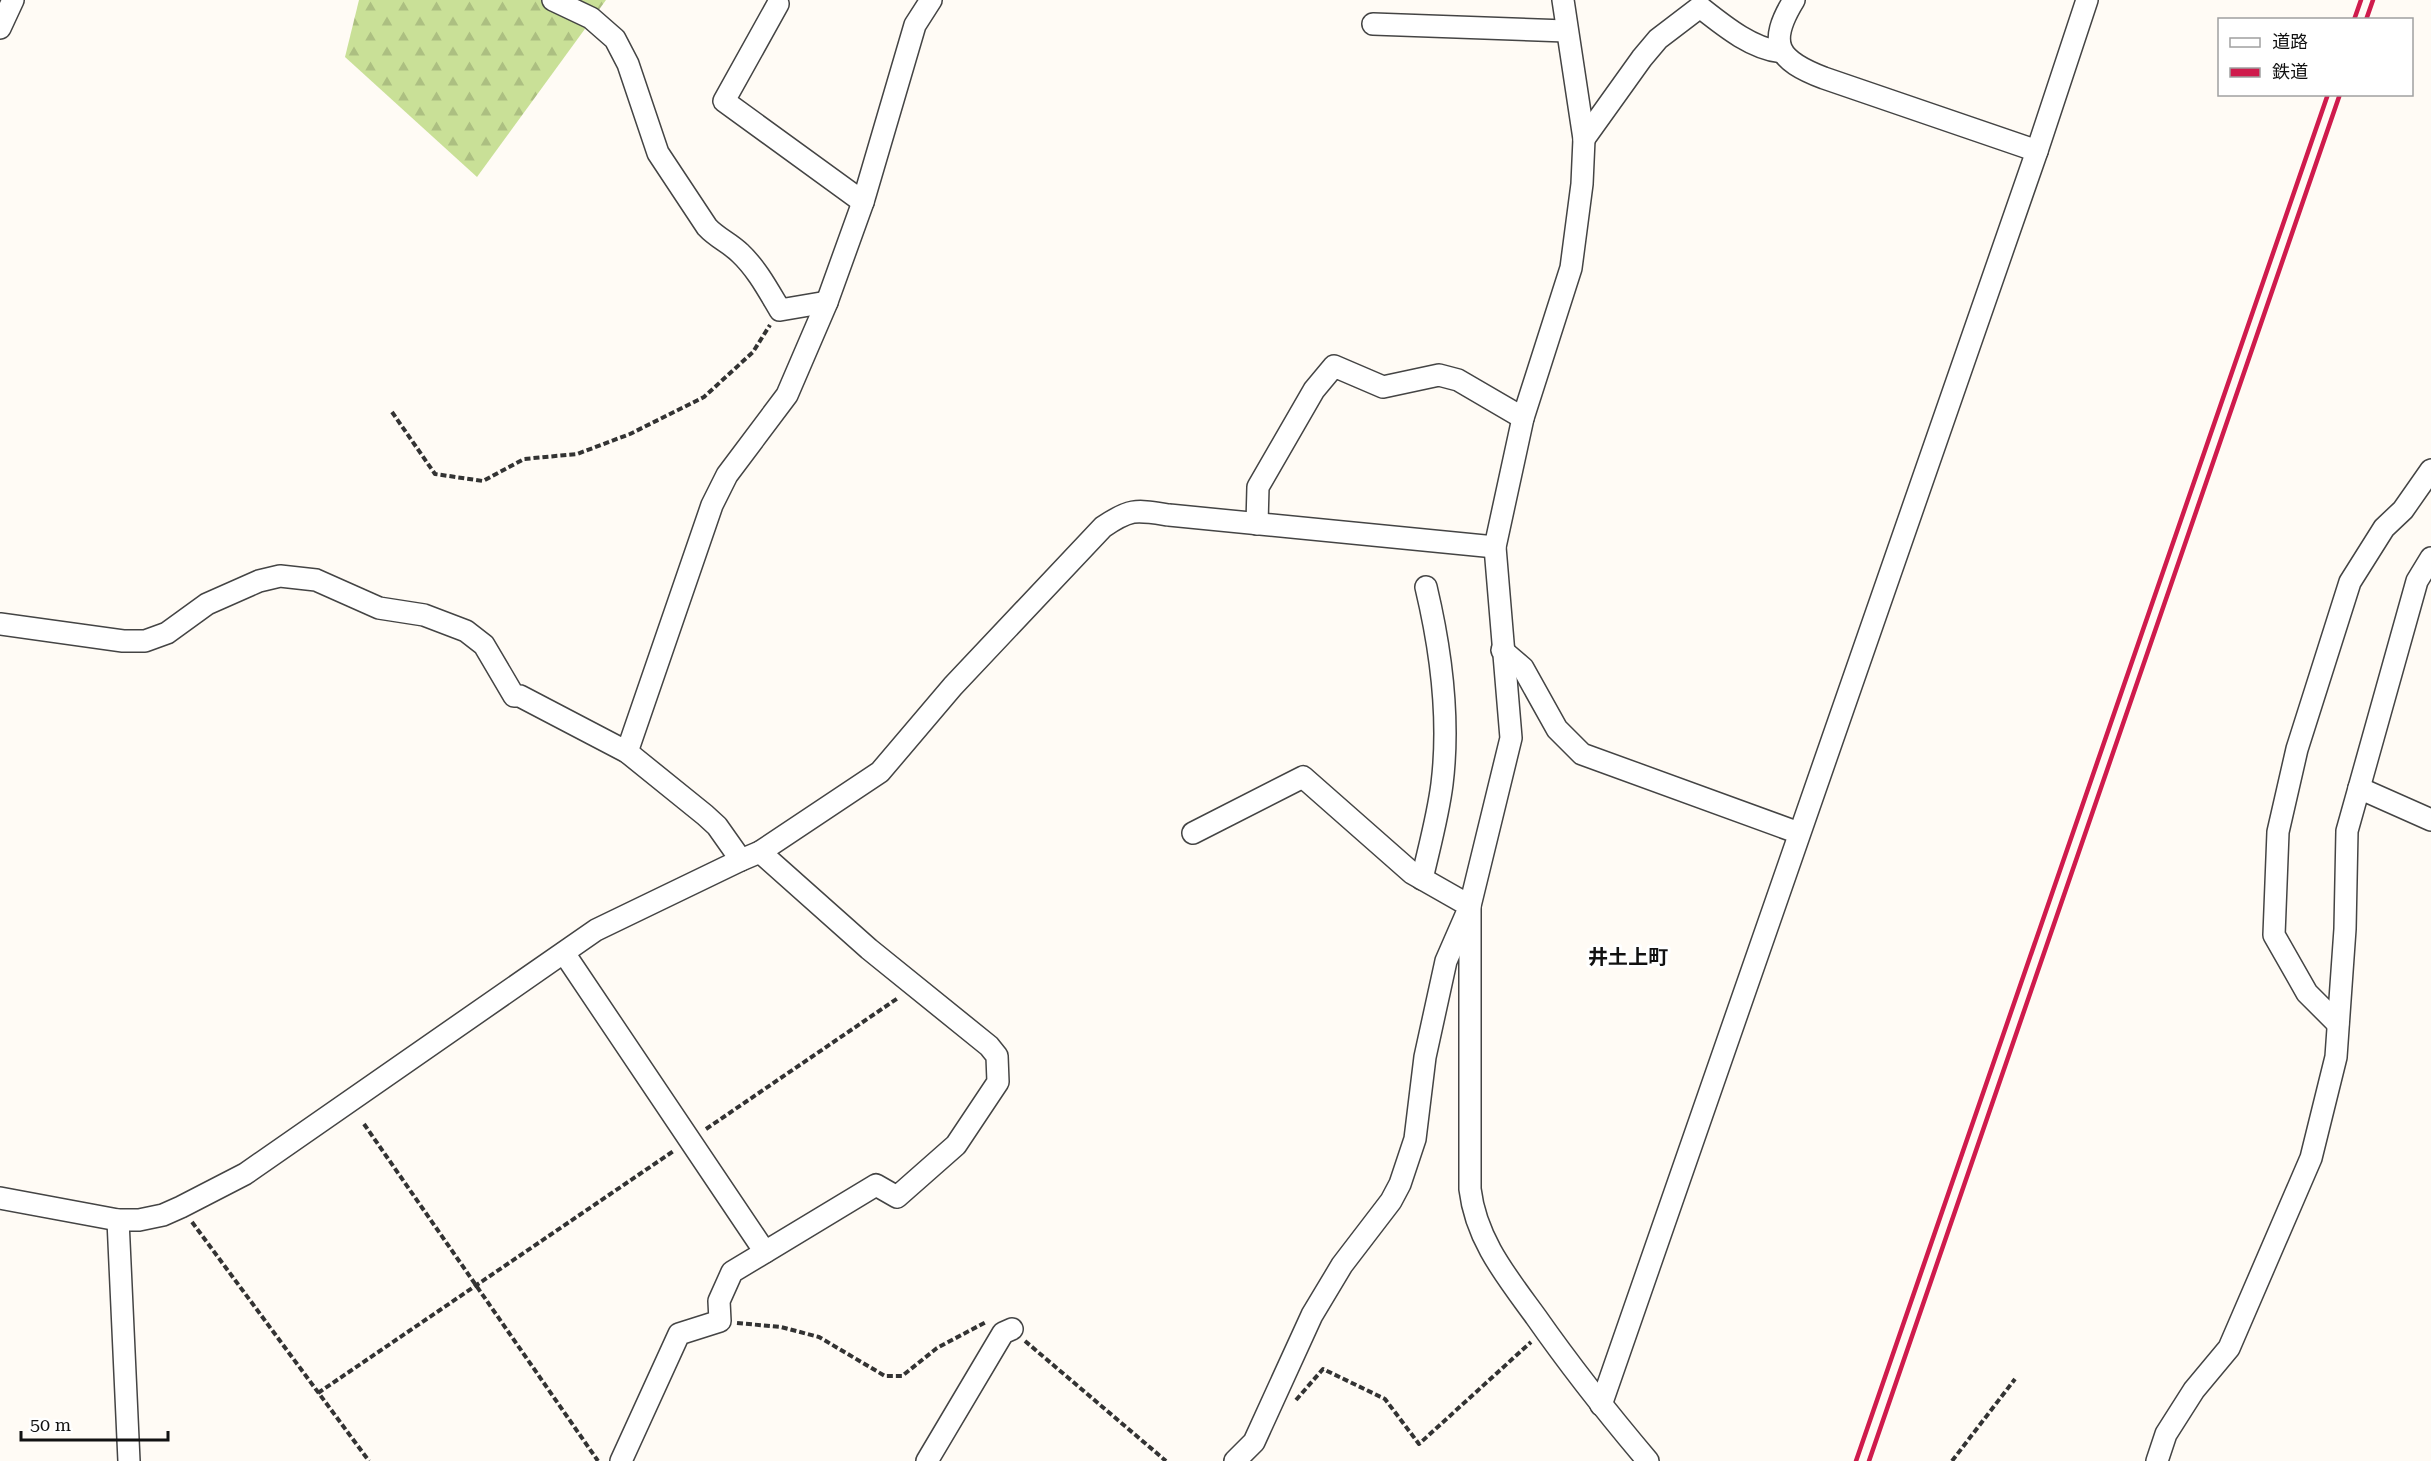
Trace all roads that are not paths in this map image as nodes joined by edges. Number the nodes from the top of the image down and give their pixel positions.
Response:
1 (13, 0) edge
2 (553, 0) edge
3 (931, 0) edge
4 (1563, 0) edge
5 (1794, 0) edge
6 (2087, 0) edge
7 (778, 4) dead end
8 (1373, 24) dead end
9 (0, 28) edge
10 (1566, 31) junction
11 (1782, 52) junction
12 (1584, 139) junction
13 (2037, 151) junction
14 (863, 202) junction
15 (827, 302) junction
16 (1523, 418) junction
17 (2431, 470) edge
18 (1257, 524) junction
19 (1495, 547) junction
20 (2431, 558) edge
21 (1425, 587) dead end
22 (0, 624) edge
23 (1502, 650) junction
24 (627, 752) junction
25 (2359, 788) junction
26 (2431, 820) edge
27 (1193, 833) dead end
28 (1799, 833) junction
29 (760, 852) junction
30 (741, 860) junction
31 (1422, 879) junction
32 (1470, 906) junction
33 (564, 953) junction
34 (2338, 1024) junction
35 (0, 1198) edge
36 (118, 1220) junction
37 (765, 1252) junction
38 (1012, 1329) road end
39 (1601, 1405) junction
40 (129, 1461) edge
41 (621, 1461) edge
42 (927, 1461) edge
43 (1235, 1461) edge
44 (1648, 1461) edge
45 (2157, 1461) edge

1 - 9 street
2 - 15 street
3 - 14 street
4 - 10 street
5 - 11 street
6 - 13 street
7 - 14 street
8 - 10 street
10 - 12 street
11 - 12 street
11 - 13 street
12 - 16 street
13 - 28 street
14 - 15 street
15 - 24 street
16 - 18 street
16 - 19 street
17 - 34 street
18 - 19 street
18 - 29 street
19 - 23 street
20 - 25 street
21 - 31 street
22 - 24 street
23 - 28 street
23 - 32 street
24 - 30 street
25 - 26 street
25 - 34 street
27 - 31 street
28 - 39 street
29 - 30 street
29 - 37 street
30 - 33 street
31 - 32 street
32 - 39 street
32 - 43 street
33 - 36 street
33 - 37 street
34 - 45 street
35 - 36 street
36 - 40 street
37 - 41 street
38 - 42 street
39 - 44 street

